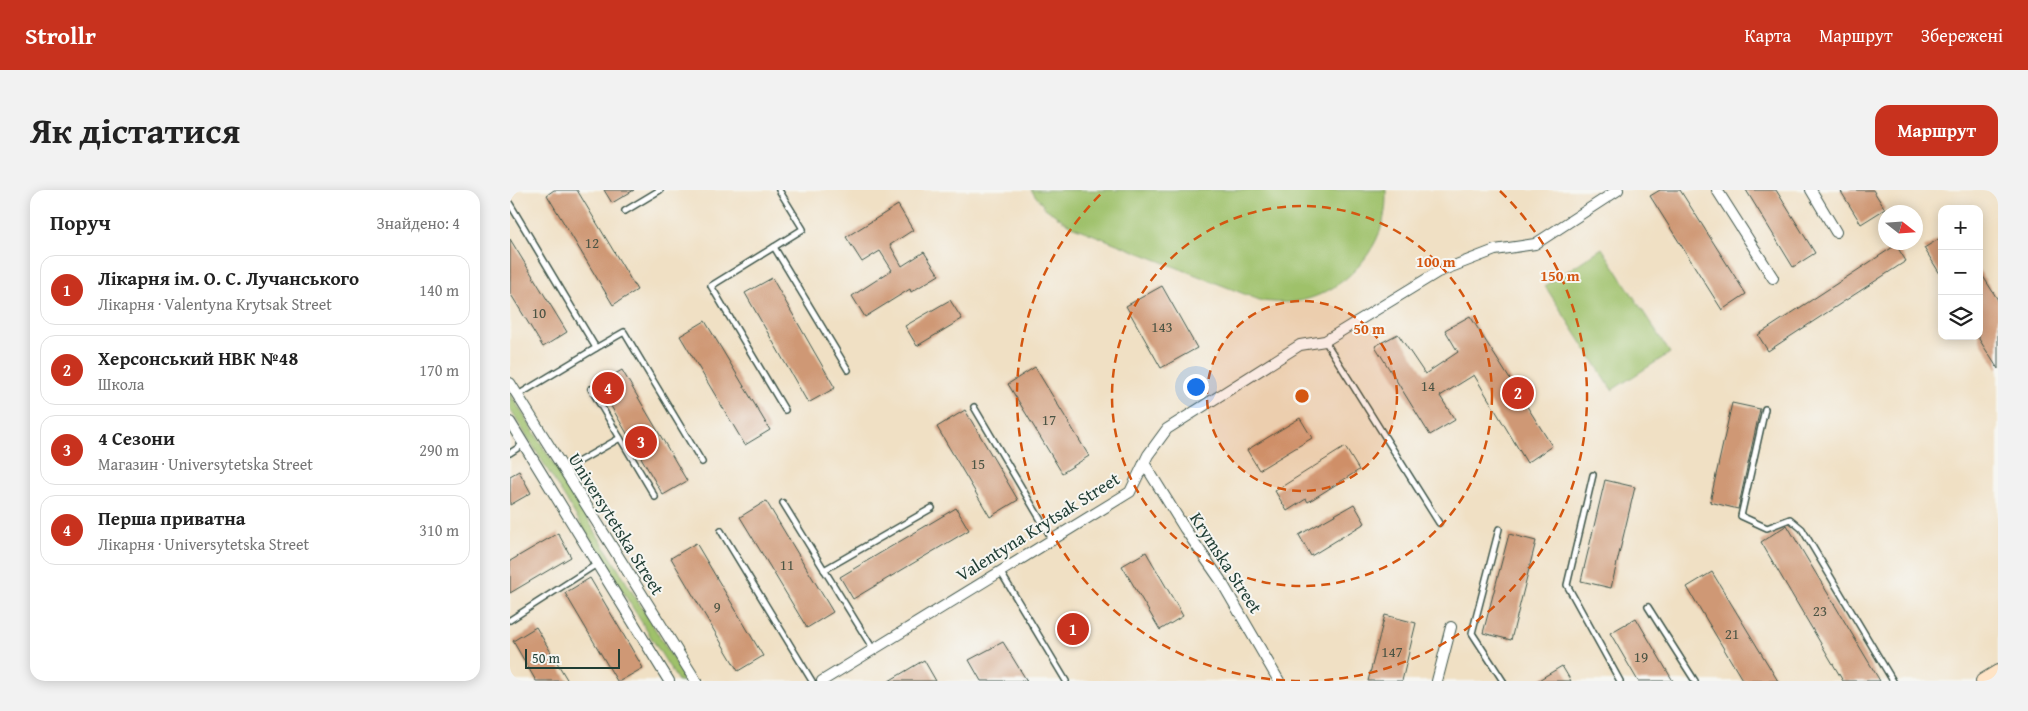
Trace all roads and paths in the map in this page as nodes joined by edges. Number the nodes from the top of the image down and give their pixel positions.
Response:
1 (660, 190) edge
2 (779, 190) edge
3 (1618, 190) edge
4 (1718, 190) edge
5 (1811, 190) edge
6 (510, 204) edge
7 (625, 211) dead end
8 (1836, 232) dead end
9 (774, 247) junction
10 (1773, 278) dead end
11 (1325, 341) junction
12 (596, 348) junction
13 (848, 370) dead end
14 (510, 383) edge
15 (591, 388) dead end
16 (518, 395) junction
17 (974, 407) dead end
18 (1765, 409) dead end
19 (786, 410) dead end
20 (510, 422) edge
21 (620, 438) junction
22 (524, 444) junction
23 (510, 453) edge
24 (702, 462) dead end
25 (1144, 463) junction
26 (564, 470) junction
27 (1593, 475) dead end
28 (655, 497) dead end
29 (783, 503) dead end
30 (932, 508) dead end
31 (1439, 523) dead end
32 (1498, 529) dead end
33 (721, 531) dead end
34 (1052, 539) junction
35 (597, 564) junction
36 (824, 570) junction
37 (999, 571) junction
38 (1648, 607) dead end
39 (510, 620) edge
40 (1451, 627) dead end
41 (873, 650) junction
42 (1998, 672) edge
43 (669, 681) edge
44 (696, 681) edge
45 (812, 681) edge
46 (822, 681) edge
47 (1066, 681) edge
48 (1279, 681) edge
49 (1437, 681) edge
50 (1504, 681) edge
51 (1620, 681) edge
52 (1695, 681) edge
53 (1893, 681) edge
54 (1983, 681) edge

1 - 7 lane
2 - 9 lane
3 - 11 street, Valentyna Krytsak Street
4 - 10 street
5 - 8 street
6 - 12 lane
9 - 13 lane
9 - 19 lane
11 - 25 street, Valentyna Krytsak Street
11 - 31 lane
12 - 16 lane
12 - 24 lane
14 - 16 street, Universytetska Street
15 - 21 lane
16 - 26 street, Universytetska Street
17 - 34 lane
18 - 53 lane
20 - 22 street, Universytetska Street
21 - 26 lane
21 - 28 lane
22 - 23 lane
22 - 35 street, Universytetska Street
25 - 34 street, Valentyna Krytsak Street
25 - 48 street, Krymska Street
26 - 44 street, Universytetska Street
27 - 51 lane
29 - 36 lane
30 - 36 lane
32 - 50 lane
33 - 45 lane
34 - 37 street, Valentyna Krytsak Street
35 - 39 lane
35 - 43 street, Universytetska Street
36 - 41 lane
37 - 41 street, Valentyna Krytsak Street
37 - 47 lane
38 - 52 lane
40 - 49 street
41 - 46 street, Valentyna Krytsak Street
42 - 54 main road

